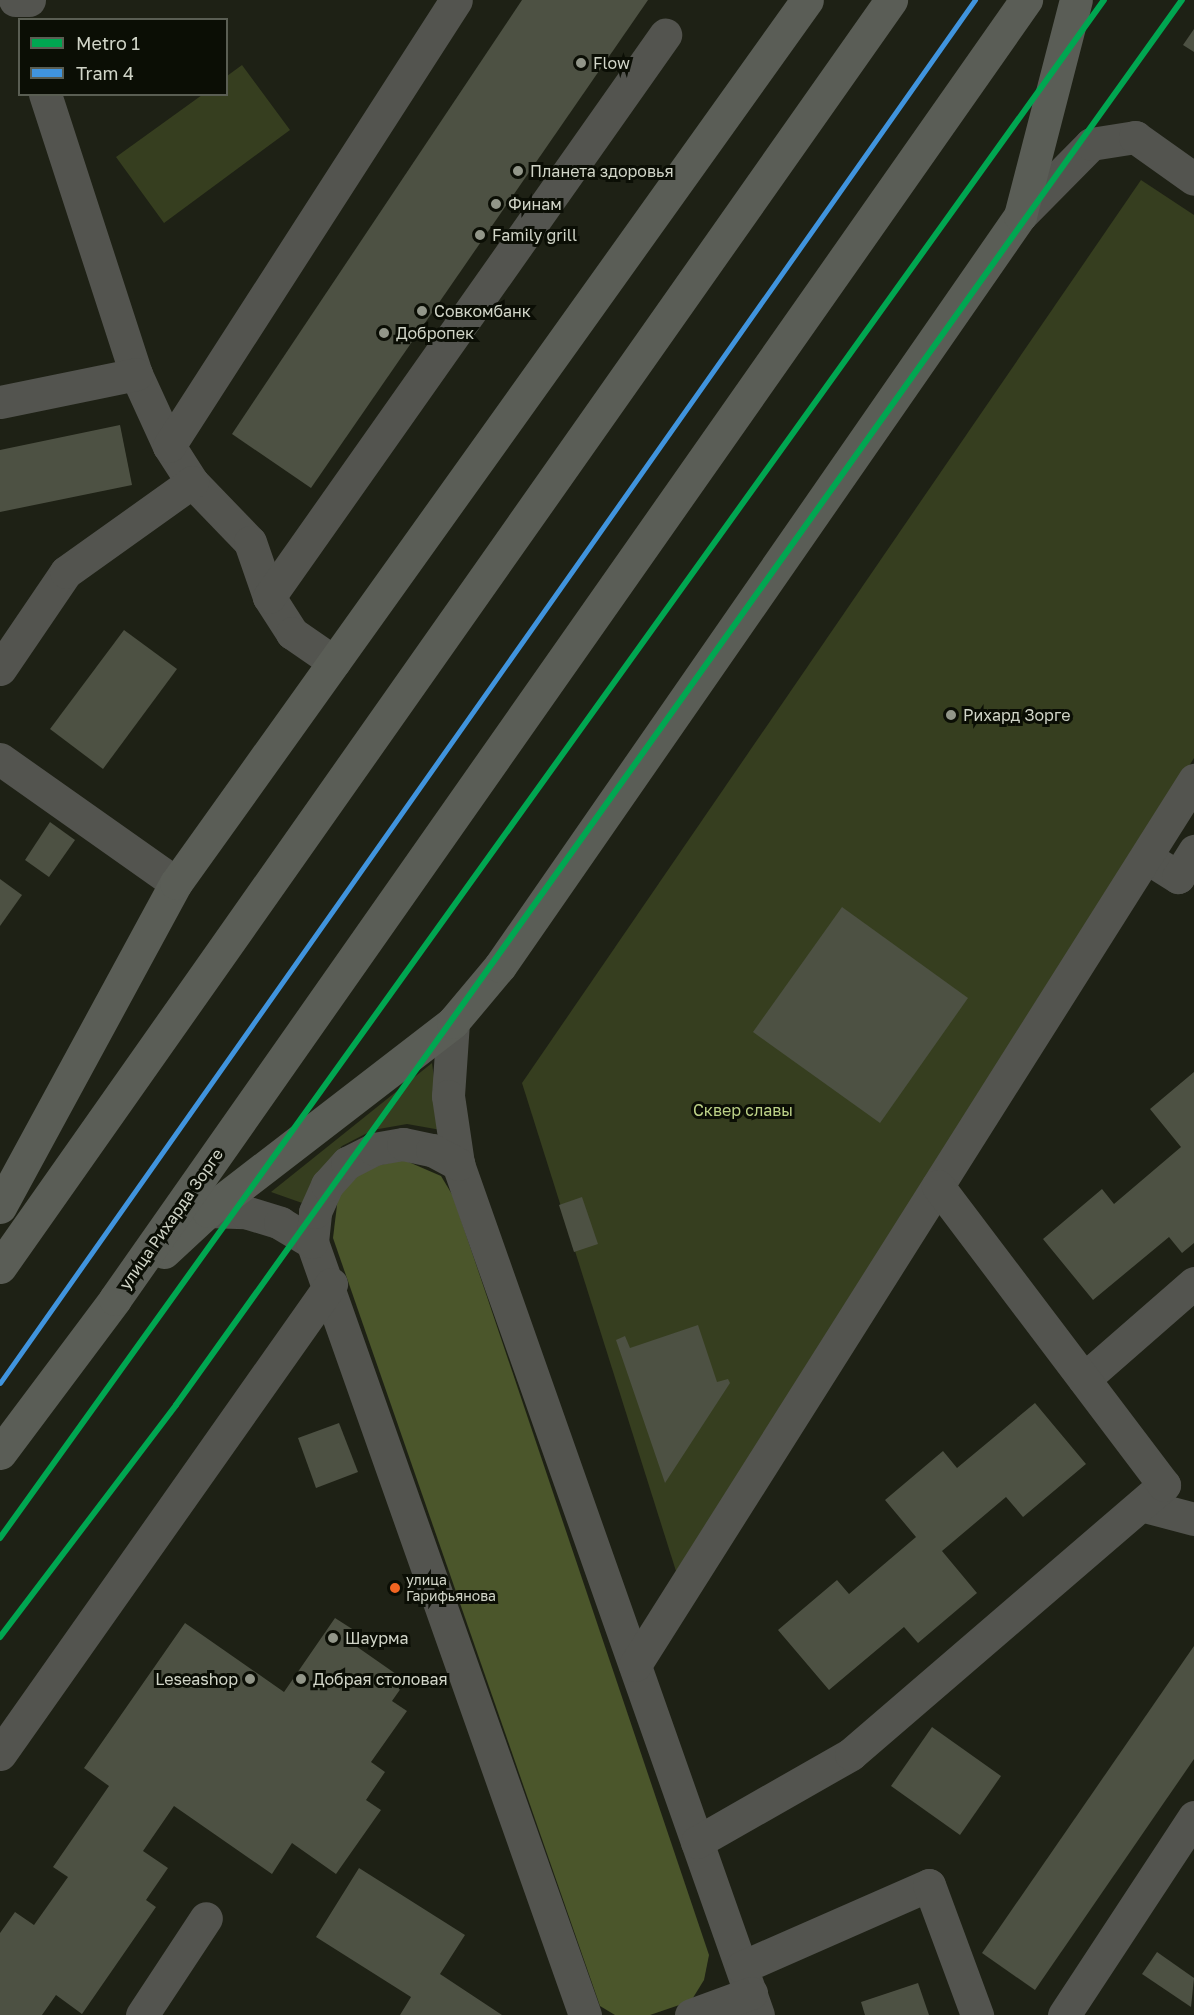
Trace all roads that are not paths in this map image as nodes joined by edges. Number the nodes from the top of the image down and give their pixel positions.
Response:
1 (456, 0) edge
2 (807, 0) edge
3 (891, 0) edge
4 (1026, 0) edge
5 (1076, 0) edge
6 (665, 35) dead end
7 (46, 96) edge
8 (1194, 179) edge
9 (1020, 216) junction
10 (136, 374) junction
11 (0, 402) edge
12 (169, 446) junction
13 (192, 482) junction
14 (269, 597) junction
15 (334, 662) junction
16 (0, 669) edge
17 (0, 759) edge
18 (1194, 780) edge
19 (1146, 857) junction
20 (1189, 873) edge
21 (176, 883) junction
22 (453, 1022) junction
23 (458, 1164) junction
24 (9, 1167) edge
25 (938, 1186) junction
26 (0, 1207) edge
27 (208, 1211) junction
28 (312, 1242) junction
29 (0, 1267) edge
30 (1194, 1283) edge
31 (331, 1284) junction
32 (115, 1299) junction
33 (1084, 1378) junction
34 (0, 1453) edge
35 (1141, 1505) junction
36 (1194, 1519) edge
37 (635, 1665) junction
38 (0, 1754) edge
39 (1194, 1817) edge
40 (698, 1842) junction
41 (206, 1918) dead end
42 (750, 1992) edge
43 (142, 2015) edge
44 (585, 2015) edge
45 (691, 2015) edge
46 (977, 2015) edge
47 (1064, 2015) edge

1 - 12 street
2 - 15 main road
3 - 29 main road
4 - 32 main road, улица Рихарда Зорге
5 - 9 main road
6 - 14 street
7 - 10 street
8 - 9 street
9 - 22 main road
10 - 11 street
10 - 12 street
12 - 13 street
13 - 14 street
13 - 16 street
14 - 15 street
15 - 21 main road
17 - 21 street
18 - 19 street
19 - 20 street
19 - 25 street
21 - 24 main road
22 - 23 street
22 - 27 main road
23 - 28 street
23 - 37 street
24 - 26 main road
25 - 33 street
25 - 37 street
27 - 28 street
27 - 32 main road
28 - 31 street
30 - 33 street
31 - 38 street
31 - 44 street
32 - 34 main road, улица Рихарда Зорге
33 - 35 street
35 - 36 street
35 - 40 street
37 - 40 street
39 - 47 street
40 - 42 street
41 - 43 street
42 - 45 street
42 - 46 street

